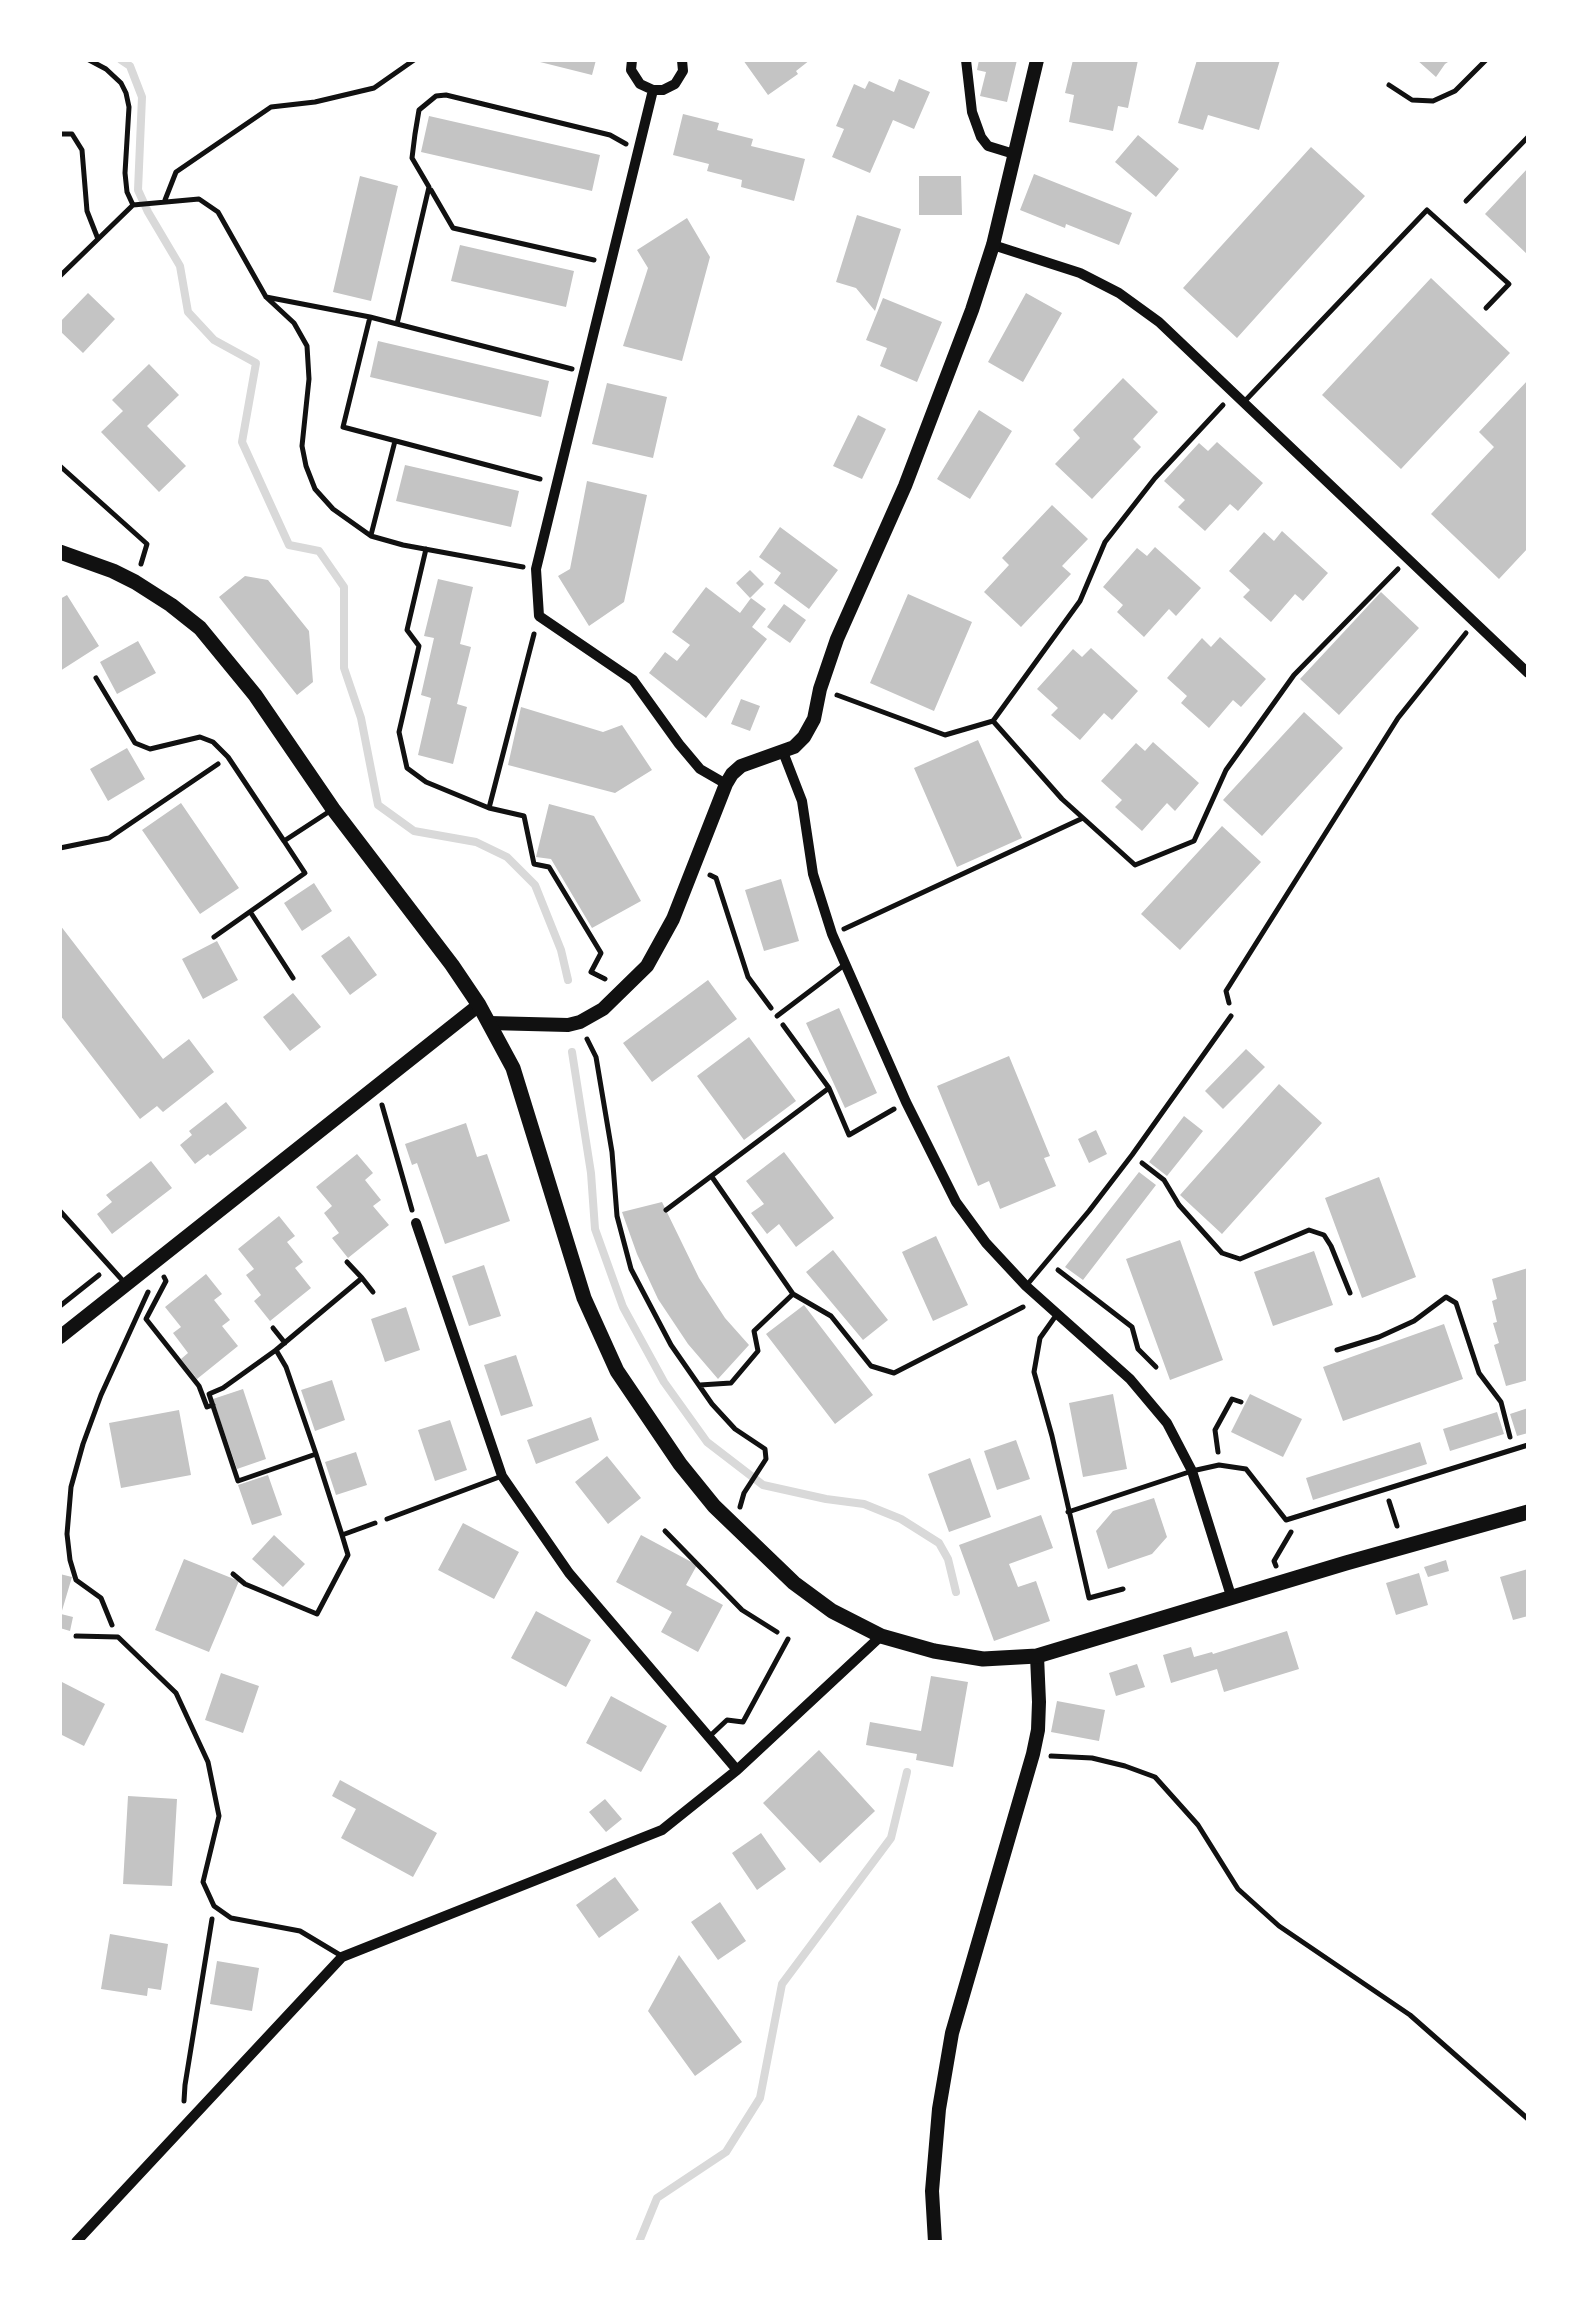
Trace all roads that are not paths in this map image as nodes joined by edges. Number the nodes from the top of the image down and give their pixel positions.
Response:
1 (632, 60) edge
2 (682, 60) edge
3 (966, 60) edge
4 (1037, 60) edge
5 (1486, 60) edge
6 (1389, 85) dead end
7 (654, 90) junction
8 (1528, 137) edge
9 (1014, 154) junction
10 (1466, 201) dead end
11 (993, 245) junction
12 (1486, 308) dead end
13 (1243, 402) junction
14 (60, 552) edge
15 (1528, 673) edge
16 (96, 678) dead end
17 (783, 752) junction
18 (726, 784) junction
19 (332, 809) junction
20 (284, 841) junction
21 (251, 913) junction
22 (214, 937) dead end
23 (845, 964) junction
24 (292, 978) dead end
25 (479, 1005) junction
26 (777, 1016) road end
27 (1232, 1016) road end
28 (490, 1024) junction
29 (60, 1211) edge
30 (416, 1222) road end
31 (126, 1284) junction
32 (1026, 1286) junction
33 (1057, 1314) junction
34 (60, 1337) edge
35 (1528, 1444) edge
36 (1192, 1472) junction
37 (502, 1476) junction
38 (1068, 1512) junction
39 (1528, 1512) edge
40 (387, 1518) road end
41 (1123, 1590) dead end
42 (1232, 1599) junction
43 (76, 1636) dead end
44 (881, 1636) junction
45 (788, 1639) road end
46 (1037, 1656) junction
47 (709, 1737) junction
48 (737, 1770) junction
49 (342, 1957) junction
50 (76, 2242) edge
51 (935, 2242) edge

1 - 7 street
2 - 7 street
3 - 9 street
4 - 9 street
5 - 6 lane
7 - 18 street
8 - 10 lane
9 - 11 street
11 - 13 street
11 - 17 street
12 - 13 lane
13 - 15 street
14 - 19 main road
16 - 20 lane
17 - 18 street
17 - 23 street
18 - 28 street
19 - 20 lane
19 - 25 main road
20 - 21 lane
21 - 22 lane
21 - 24 lane
23 - 26 lane
23 - 32 street
25 - 28 main road
25 - 31 street
27 - 32 lane
28 - 44 main road
29 - 31 lane
30 - 37 street
31 - 34 street
32 - 33 street
33 - 36 street
33 - 38 lane
35 - 36 lane
36 - 38 lane
36 - 42 street
37 - 40 lane
37 - 47 street
38 - 41 lane
39 - 42 main road
42 - 46 main road
43 - 49 lane
44 - 46 main road
44 - 48 street
45 - 47 lane
46 - 51 street
47 - 48 street
48 - 49 street
49 - 50 street

